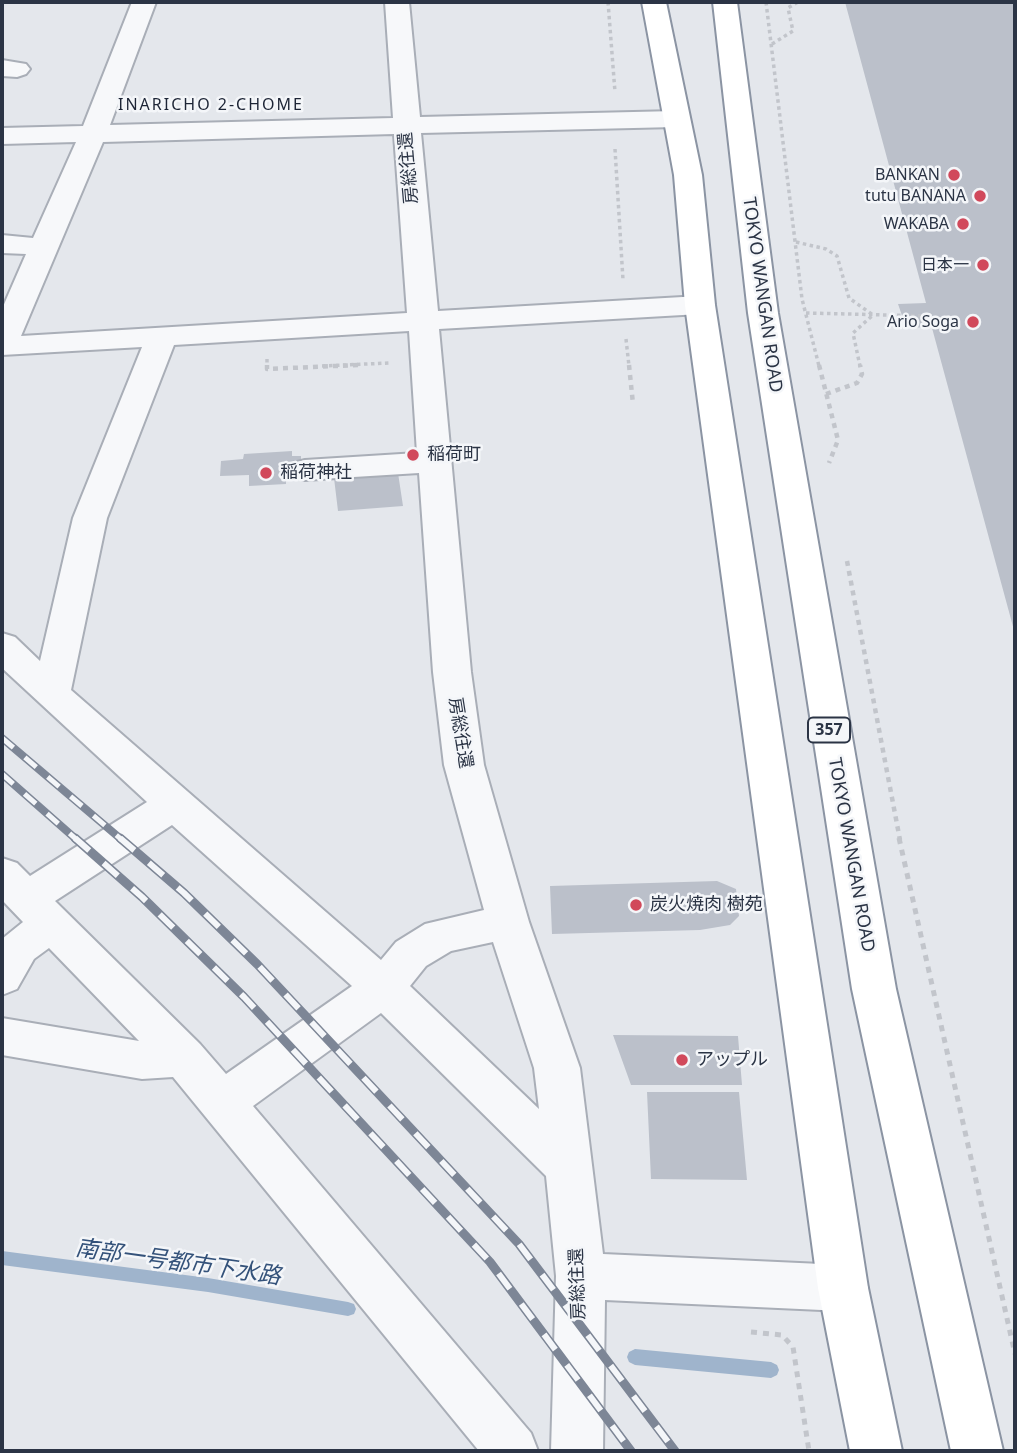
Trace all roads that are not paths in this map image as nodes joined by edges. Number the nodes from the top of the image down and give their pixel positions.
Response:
1 (144, 2) edge
2 (397, 2) edge
3 (654, 2) edge
4 (725, 2) edge
5 (676, 119) junction
6 (406, 127) junction
7 (93, 134) junction
8 (2, 136) edge
9 (2, 244) edge
10 (44, 247) junction
11 (700, 305) junction
12 (423, 321) junction
13 (162, 336) junction
14 (2, 344) edge
15 (433, 462) junction
16 (305, 470) dead end
17 (2, 646) edge
18 (51, 694) junction
19 (175, 803) junction
20 (26, 899) edge
21 (508, 922) junction
22 (2, 977) edge
23 (383, 988) junction
24 (2, 1037) edge
25 (184, 1057) junction
26 (222, 1102) junction
27 (567, 1166) junction
28 (581, 1276) junction
29 (843, 1288) junction
30 (512, 1451) edge
31 (577, 1451) edge
32 (876, 1451) edge
33 (978, 1451) edge

1 - 7 street
2 - 6 street, 房総往還
3 - 5 highway
4 - 33 highway, TOKYO WANGAN ROAD / 357
5 - 6 street
5 - 11 highway
6 - 7 street
6 - 12 street, 房総往還
7 - 8 street
7 - 10 street
9 - 10 street
10 - 14 street
11 - 12 street
11 - 29 highway
12 - 13 street
12 - 15 street, 房総往還
13 - 14 street
13 - 18 street
15 - 16 street
15 - 21 street, 房総往還
17 - 18 street
18 - 19 street
19 - 20 street
19 - 23 street
20 - 22 street
20 - 25 street
21 - 23 street
21 - 27 street, 房総往還
23 - 26 street
23 - 27 street
24 - 25 street
25 - 26 street
26 - 30 street
27 - 28 street, 房総往還
28 - 29 street
28 - 31 street, 房総往還
29 - 32 highway

